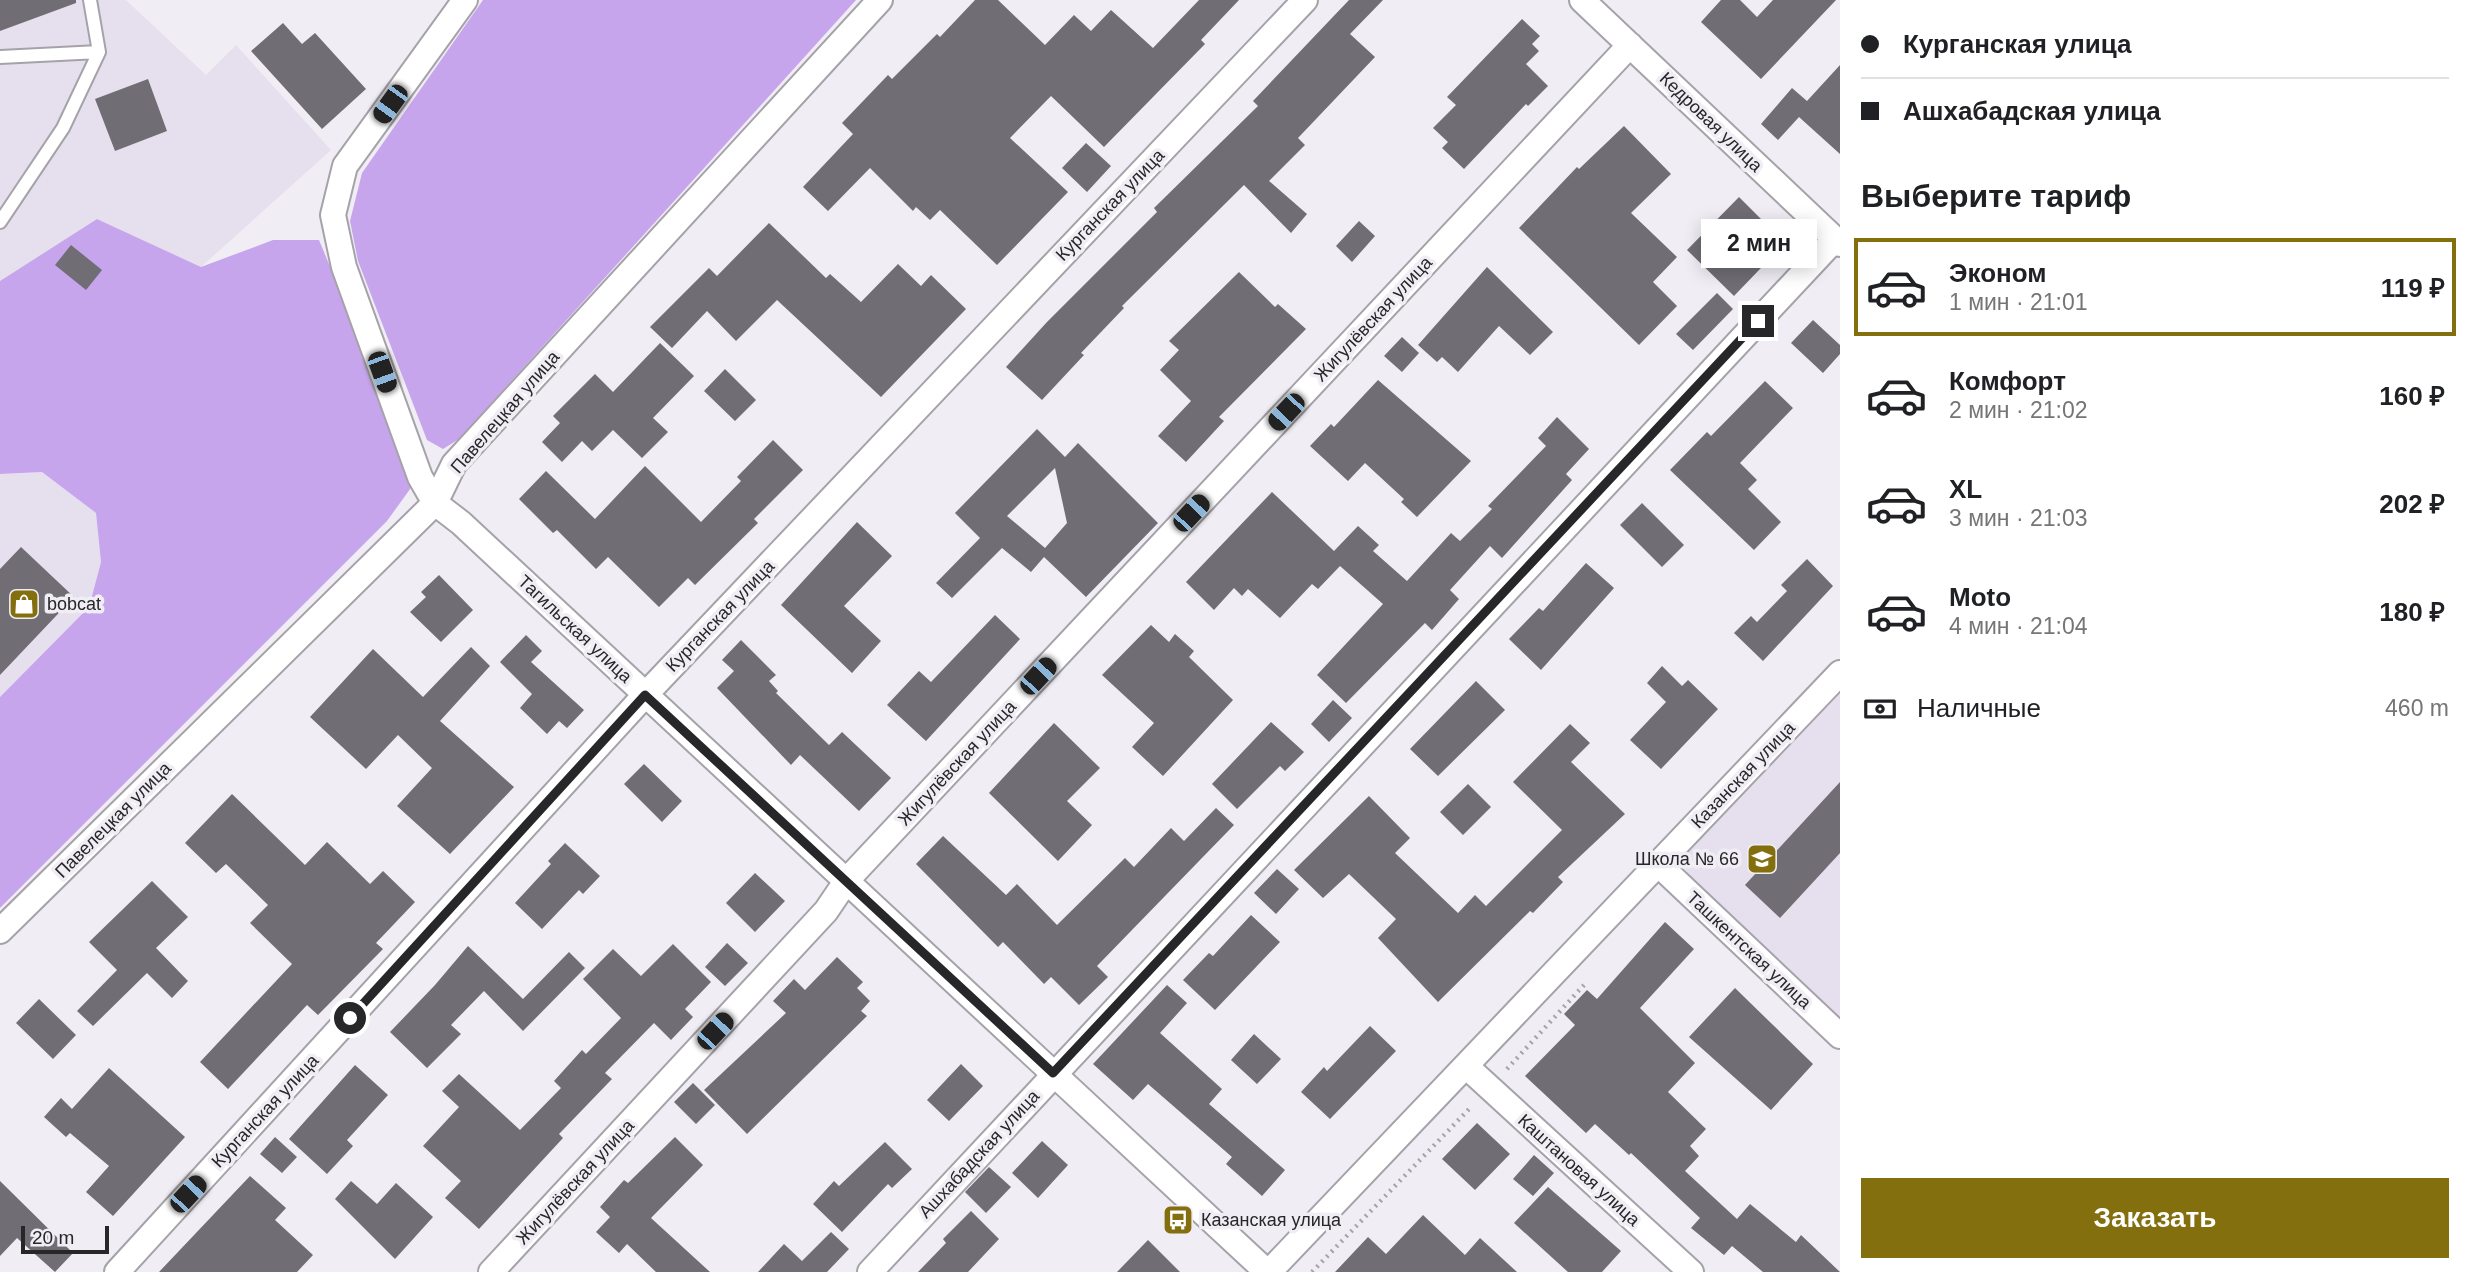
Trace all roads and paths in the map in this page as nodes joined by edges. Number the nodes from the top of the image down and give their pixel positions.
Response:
1 (90, 0) edge
2 (465, 0) edge
3 (880, 0) edge
4 (1305, 0) edge
5 (1582, 0) edge
6 (1630, 45) junction
7 (99, 52) junction
8 (0, 57) edge
9 (0, 222) edge
10 (1837, 242) edge
11 (435, 503) junction
12 (1840, 673) edge
13 (645, 695) junction
14 (1658, 864) junction
15 (847, 880) junction
16 (0, 931) edge
17 (1840, 1036) edge
18 (1467, 1066) junction
19 (1053, 1073) junction
20 (117, 1272) edge
21 (491, 1272) edge
22 (870, 1272) edge
23 (1268, 1272) edge
24 (1691, 1272) edge

1 - 7 lane
2 - 11 street
3 - 11 street, Павелецкая улица
4 - 13 street, Курганская улица
5 - 6 street, Кедровая улица
6 - 10 street, Кедровая улица
6 - 15 street, Жигулёвская улица
7 - 8 lane
7 - 9 lane
10 - 19 street, Ашхабадская улица
11 - 13 street, Тагильская улица
11 - 16 street, Павелецкая улица
12 - 14 street, Казанская улица
13 - 15 street, Тагильская улица
13 - 20 street, Курганская улица
14 - 17 street, Ташкентская улица
14 - 18 street, Казанская улица
15 - 19 street, Тагильская улица
15 - 21 street, Жигулёвская улица
18 - 23 street, Казанская улица
18 - 24 street, Каштановая улица
19 - 22 street, Ашхабадская улица
19 - 23 street, Тагильская улица

